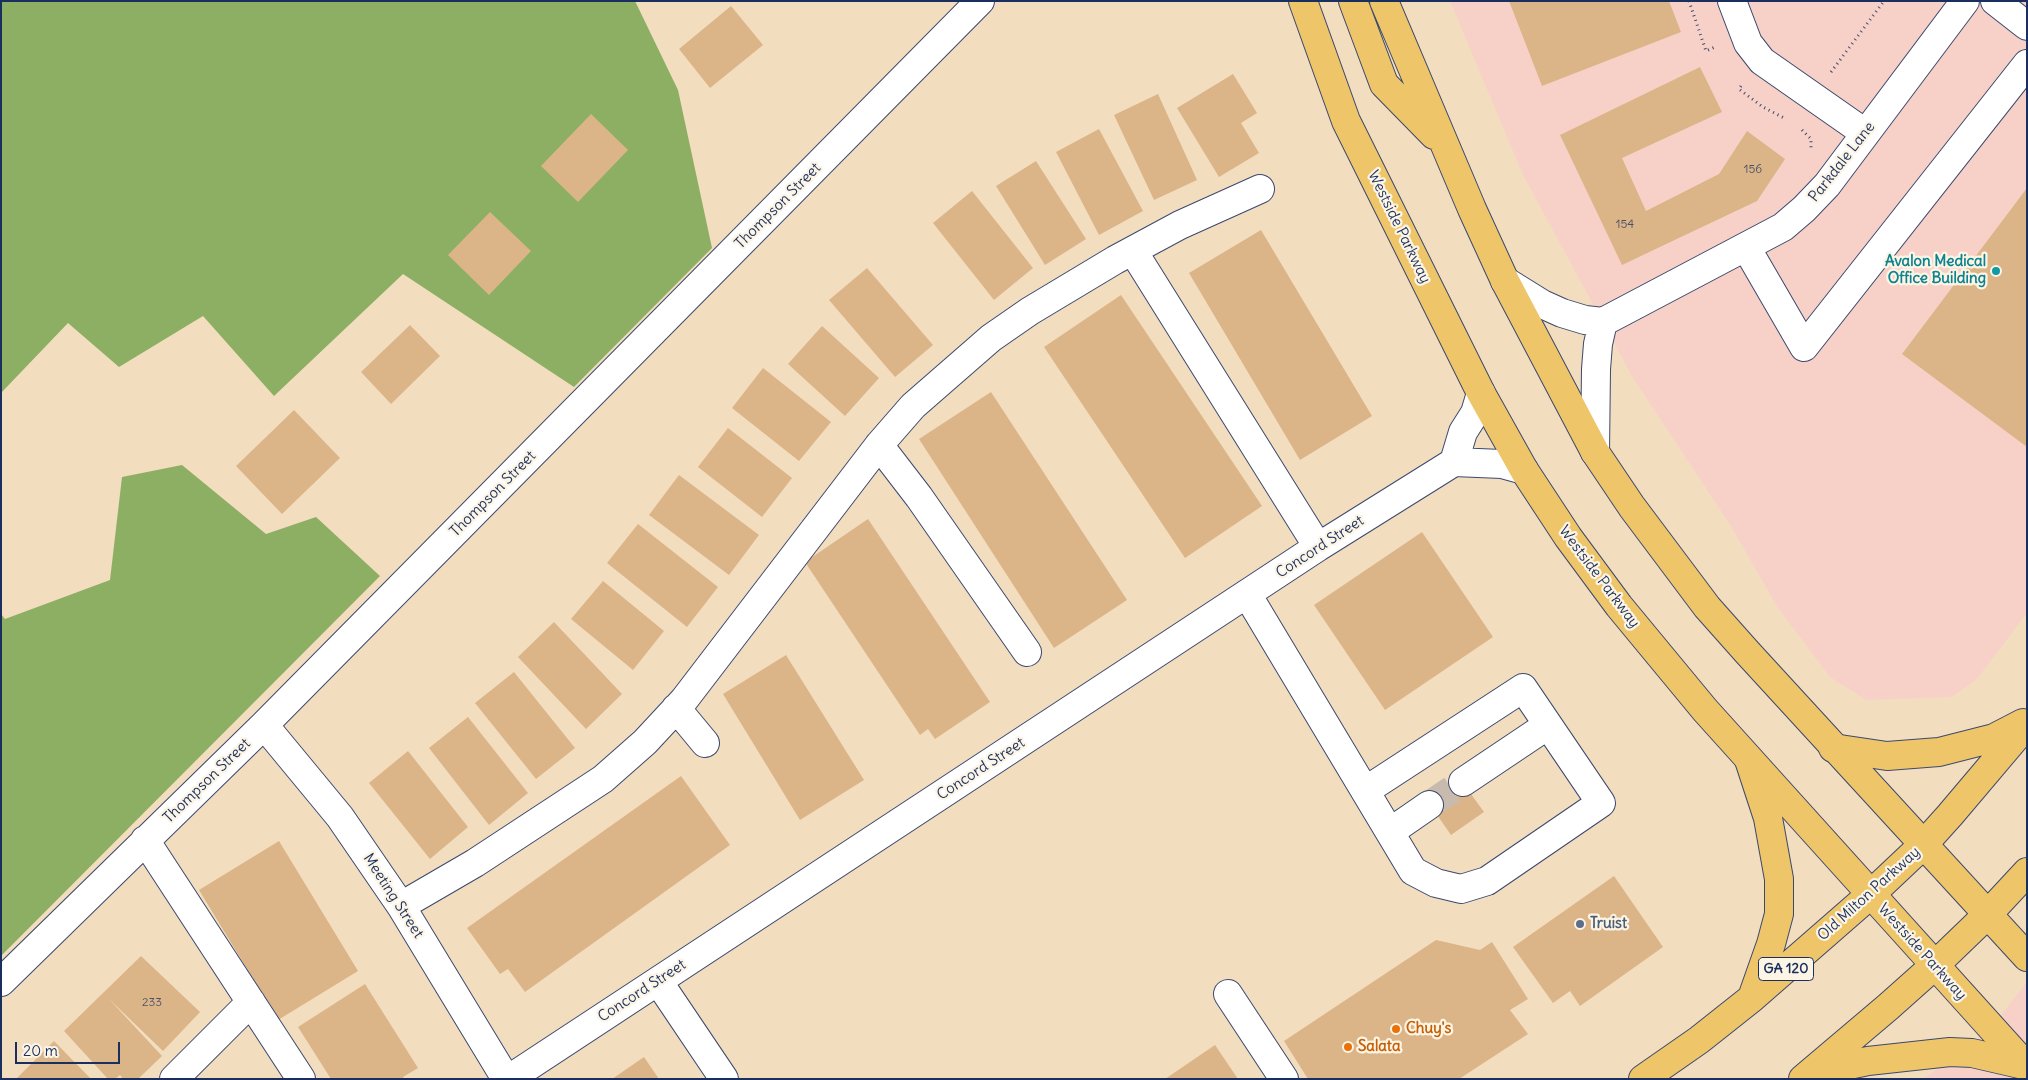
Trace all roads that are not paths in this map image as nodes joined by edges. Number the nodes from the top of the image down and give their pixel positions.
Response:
1 (980, 1) edge
2 (1303, 1) edge
3 (1353, 1) edge
4 (1384, 1) edge
5 (1732, 1) edge
6 (1964, 1) edge
7 (1994, 1) edge
8 (2027, 26) edge
9 (2027, 64) edge
10 (1865, 133) junction
11 (1445, 147) junction
12 (1260, 189) dead end
13 (1746, 246) junction
14 (1133, 250) junction
15 (1505, 281) junction
16 (1603, 322) junction
17 (1481, 393) junction
18 (879, 445) junction
19 (1595, 452) junction
20 (1454, 462) junction
21 (1524, 470) junction
22 (1318, 547) junction
23 (1247, 594) junction
24 (1027, 652) dead end
25 (676, 708) junction
26 (2027, 722) edge
27 (264, 725) junction
28 (1548, 725) junction
29 (705, 743) dead end
30 (1833, 748) junction
31 (1749, 760) junction
32 (1463, 782) tunnel mouth
33 (1365, 791) junction
34 (1429, 805) tunnel mouth
35 (1390, 832) junction
36 (145, 840) junction
37 (1923, 845) junction
38 (2027, 872) edge
39 (1870, 896) junction
40 (401, 906) junction
41 (1988, 914) junction
42 (2027, 956) edge
43 (1934, 966) junction
44 (658, 981) junction
45 (1, 982) edge
46 (1228, 994) dead end
47 (1752, 998) junction
48 (251, 1002) junction
49 (2026, 1066) edge
50 (1806, 1076) edge
51 (174, 1079) edge
52 (301, 1079) edge
53 (508, 1079) edge
54 (724, 1079) edge
55 (1284, 1079) edge
56 (1643, 1079) edge

1 - 27 street, Thompson Street
2 - 17 main road, Westside Parkway
3 - 11 main road
4 - 11 main road
5 - 10 street
6 - 10 street, Parkdale Lane
7 - 8 street
9 - 13 street
10 - 13 street, Parkdale Lane
11 - 15 main road
12 - 14 street
13 - 16 street, Parkdale Lane
14 - 18 street
14 - 22 street
15 - 16 street
15 - 19 main road
16 - 19 street
17 - 20 street
17 - 21 main road, Westside Parkway
18 - 24 street
18 - 25 street
19 - 30 main road
20 - 21 street
20 - 22 street, Concord Street
21 - 31 main road, Westside Parkway
22 - 23 street, Concord Street
23 - 33 street
23 - 44 street, Concord Street
25 - 29 street
25 - 40 street
26 - 30 main road
26 - 37 main road, Old Milton Parkway / GA 120
27 - 36 street, Thompson Street
27 - 40 street, Meeting Street
28 - 32 street
28 - 33 street
28 - 35 street
30 - 37 main road
31 - 39 main road, Westside Parkway
31 - 47 main road
33 - 35 street
34 - 35 street
36 - 45 street, Thompson Street
36 - 48 street
37 - 39 main road, Old Milton Parkway / GA 120
37 - 41 main road
38 - 41 main road
39 - 43 main road, Westside Parkway
39 - 47 main road, Old Milton Parkway / GA 120
40 - 53 street, Meeting Street
41 - 42 main road
41 - 43 main road
43 - 49 main road, Westside Parkway
43 - 50 main road
44 - 53 street, Concord Street
44 - 54 street
46 - 55 street
47 - 56 main road, Old Milton Parkway / GA 120
48 - 51 street
48 - 52 street
49 - 50 main road

